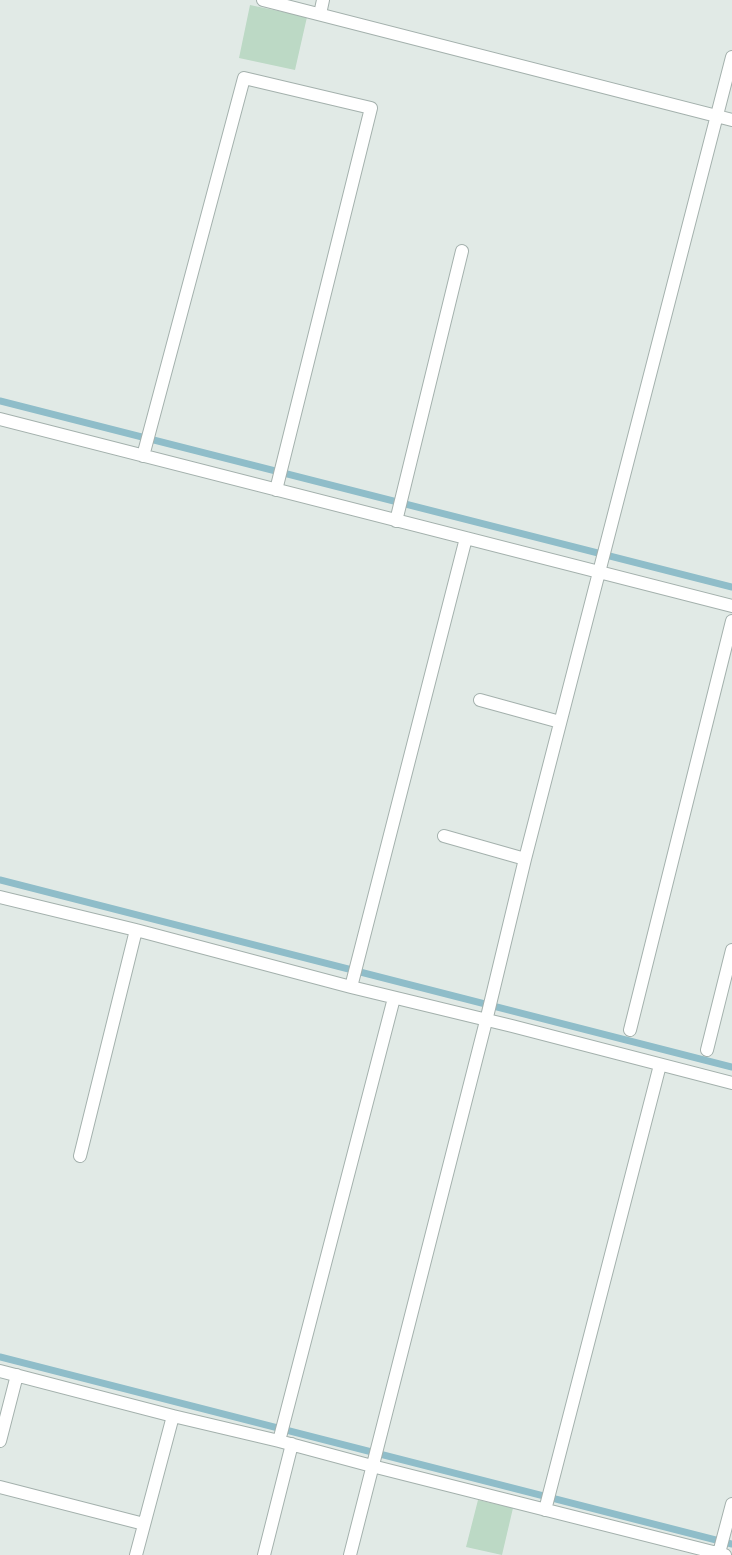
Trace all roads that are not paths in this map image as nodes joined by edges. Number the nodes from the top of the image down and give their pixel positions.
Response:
1 (263, 0) edge
2 (323, 0) edge
3 (320, 14) junction
4 (732, 57) edge
5 (718, 116) junction
6 (732, 120) edge
7 (462, 251) dead end
8 (0, 419) edge
9 (145, 450) junction
10 (278, 484) junction
11 (397, 515) junction
12 (466, 538) junction
13 (600, 567) junction
14 (732, 606) edge
15 (732, 621) edge
16 (480, 700) dead end
17 (560, 722) junction
18 (444, 836) dead end
19 (525, 859) junction
20 (0, 897) edge
21 (136, 930) junction
22 (732, 950) edge
23 (353, 983) junction
24 (394, 998) junction
25 (487, 1017) junction
26 (630, 1030) dead end
27 (707, 1050) dead end
28 (660, 1065) junction
29 (732, 1083) edge
30 (80, 1156) dead end
31 (0, 1371) edge
32 (17, 1375) junction
33 (173, 1416) junction
34 (281, 1433) junction
35 (0, 1441) edge
36 (292, 1444) junction
37 (374, 1457) junction
38 (0, 1487) edge
39 (547, 1502) junction
40 (732, 1504) edge
41 (144, 1524) junction
42 (722, 1548) edge
43 (136, 1555) edge
44 (264, 1555) edge
45 (350, 1555) edge

1 - 3 street
2 - 3 street
3 - 5 street
4 - 5 street
5 - 6 street
5 - 13 street
7 - 11 street
8 - 9 street
9 - 10 street
9 - 10 street
10 - 11 street
11 - 12 street
12 - 13 street
12 - 23 street
13 - 14 street
13 - 17 street
15 - 26 street
16 - 17 street
17 - 19 street
18 - 19 street
19 - 25 street
20 - 21 street
21 - 23 street
21 - 30 street
22 - 27 street
23 - 24 street
24 - 25 street
24 - 34 street
25 - 28 street
25 - 37 street
28 - 29 street
28 - 39 street
31 - 32 street
32 - 33 street
32 - 35 street
33 - 34 street
33 - 41 street
34 - 36 street
36 - 37 street
36 - 44 street
37 - 39 street
37 - 45 street
38 - 41 street
39 - 42 street
40 - 42 street
41 - 43 street

